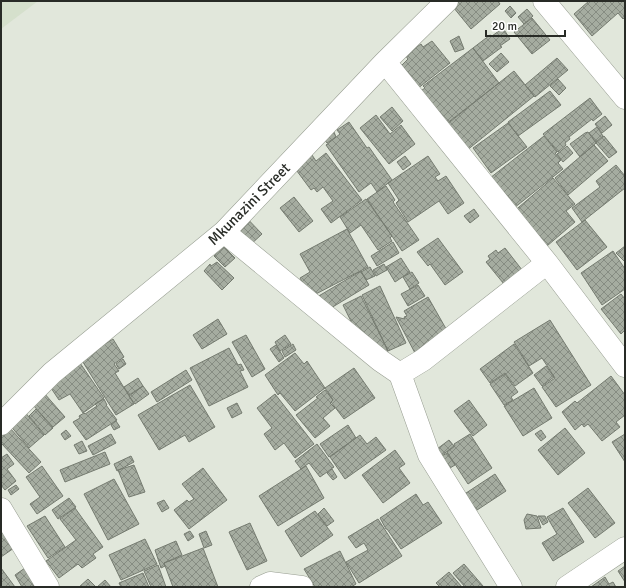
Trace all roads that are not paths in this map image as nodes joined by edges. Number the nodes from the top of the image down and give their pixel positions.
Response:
1 (447, 1) edge
2 (544, 1) edge
3 (385, 62) junction
4 (625, 98) edge
5 (224, 232) junction
6 (547, 263) junction
7 (625, 366) edge
8 (400, 374) junction
9 (1, 424) edge
10 (1, 509) edge
11 (625, 548) edge
12 (48, 587) edge
13 (261, 587) edge
14 (302, 587) edge
15 (511, 587) edge
16 (567, 587) edge

1 - 3 street, Mkunazini Street
2 - 4 street
3 - 5 street, Mkunazini Street
3 - 6 street
5 - 8 street
5 - 9 street, Mkunazini Street
6 - 7 street
6 - 8 street
8 - 15 street
10 - 12 street
11 - 16 street
13 - 14 street

